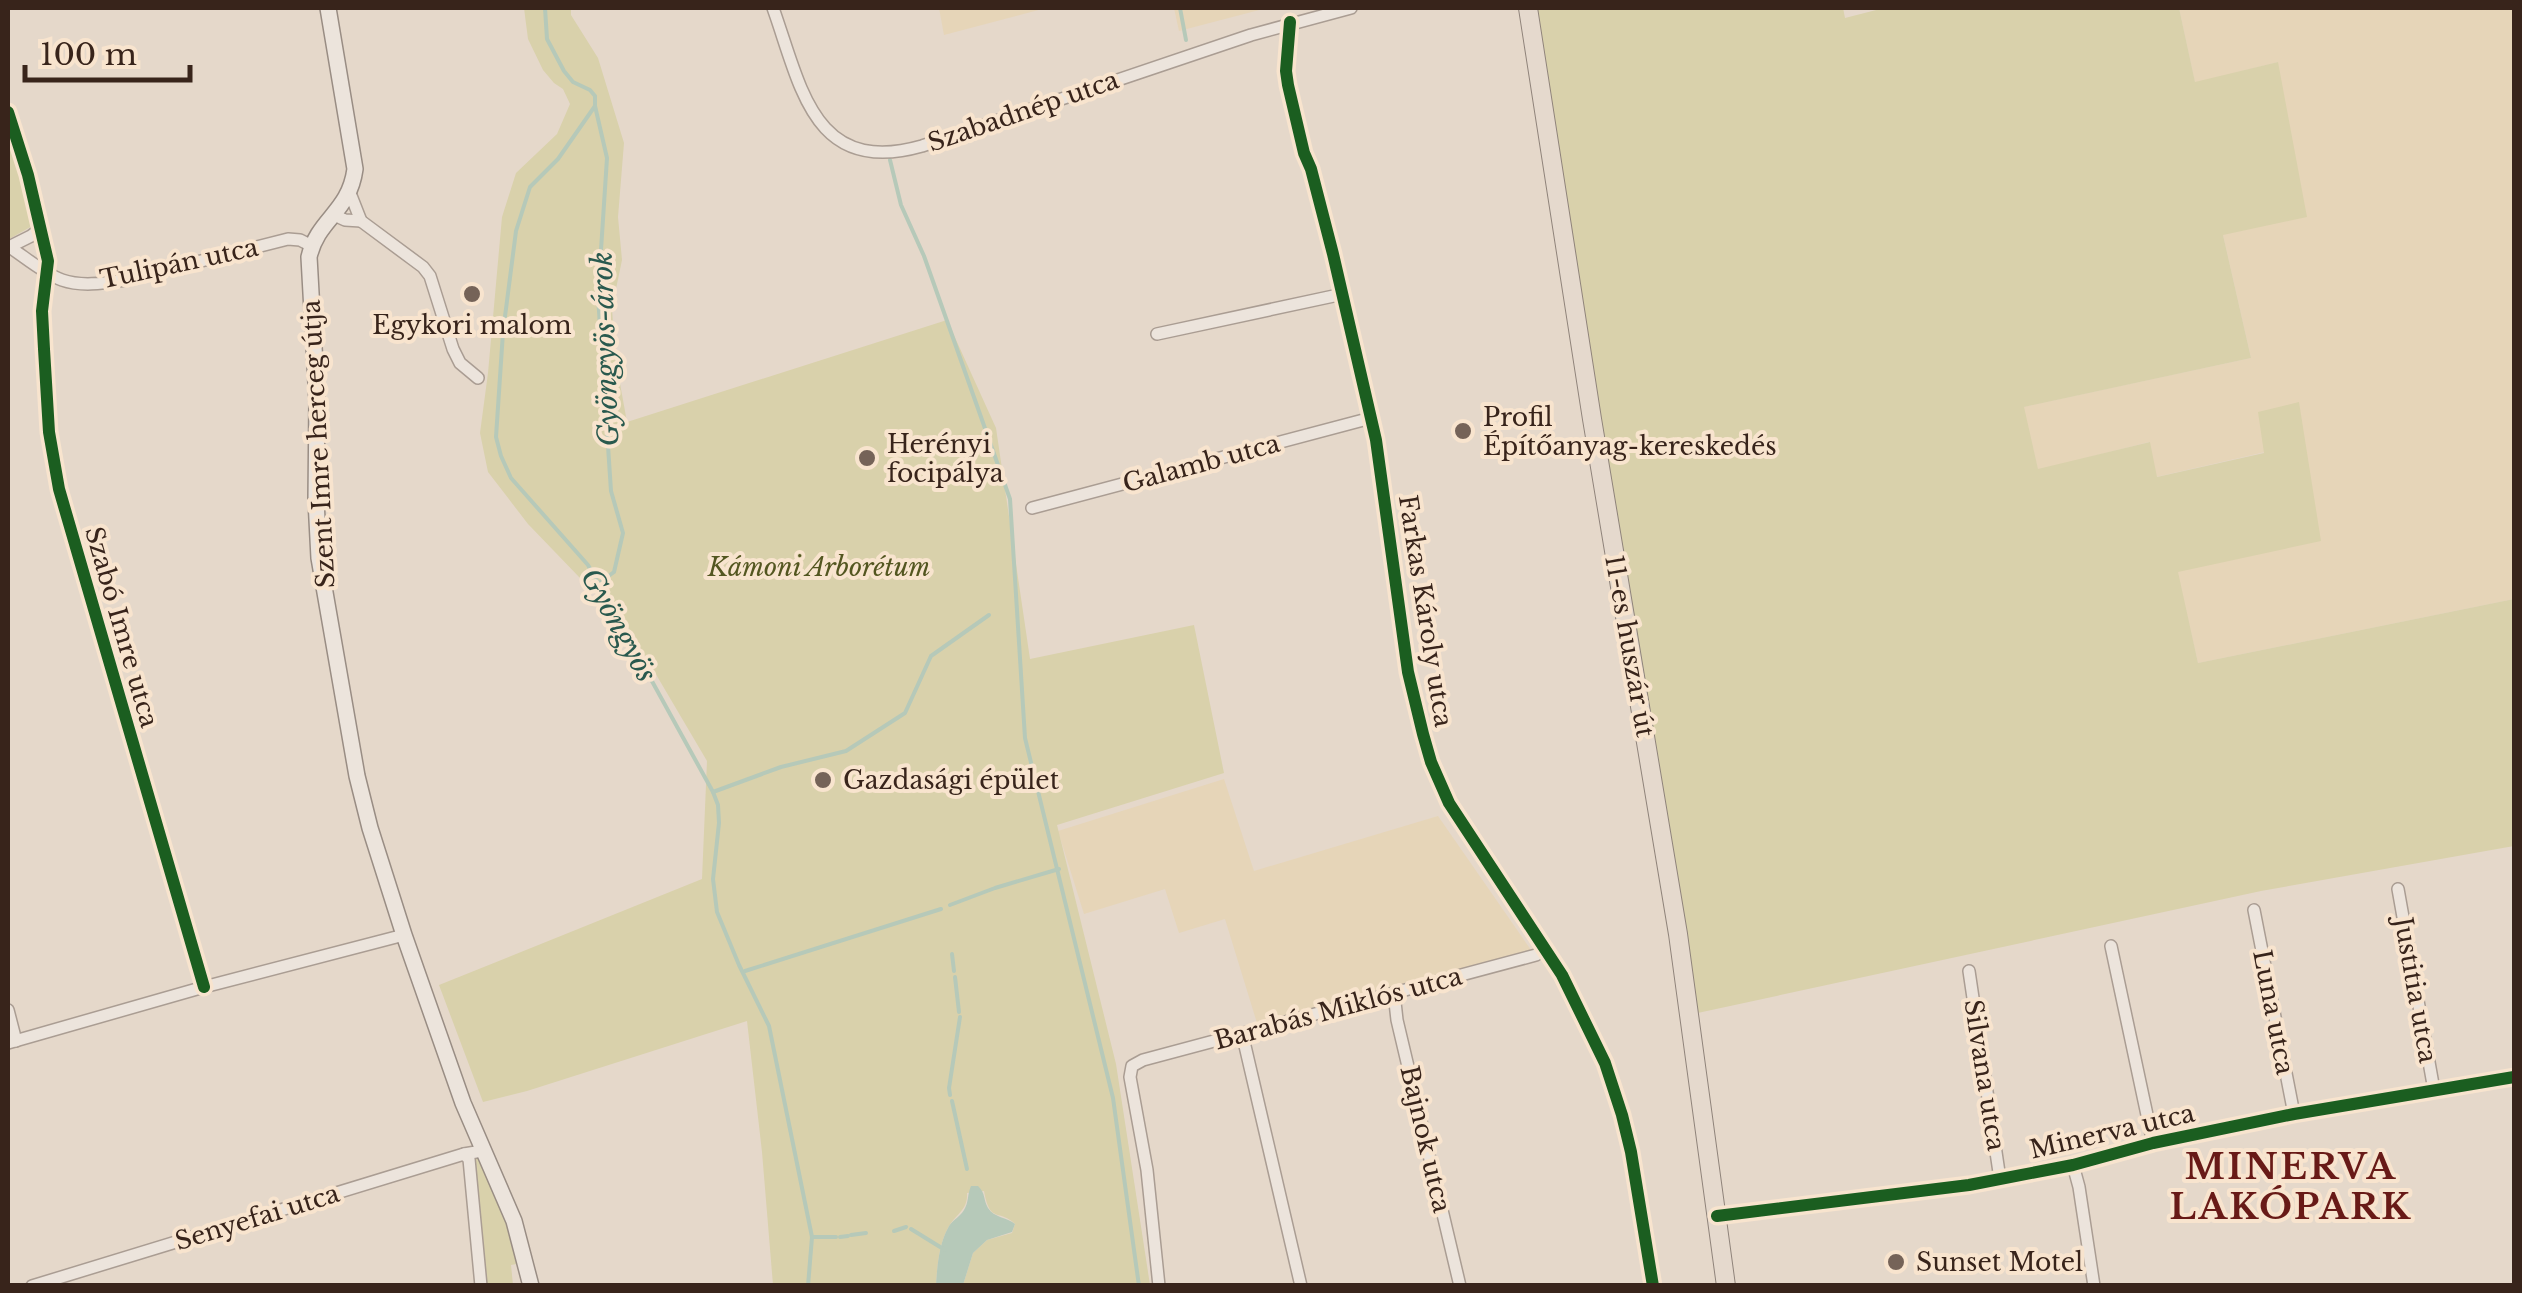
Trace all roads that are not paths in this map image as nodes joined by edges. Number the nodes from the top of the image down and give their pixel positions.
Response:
1 (328, 8) edge
2 (773, 8) edge
3 (1351, 8) edge
4 (1528, 8) edge
5 (1290, 22) junction
6 (8, 112) edge
7 (350, 193) junction
8 (334, 215) junction
9 (361, 221) junction
10 (41, 228) junction
11 (312, 246) junction
12 (8, 247) edge
13 (47, 272) junction
14 (1343, 294) junction
15 (1157, 334) dead end
16 (478, 378) dead end
17 (1371, 418) junction
18 (1032, 508) dead end
19 (2398, 889) dead end
20 (2254, 910) dead end
21 (404, 934) junction
22 (2110, 946) dead end
23 (1544, 949) junction
24 (1969, 971) dead end
25 (204, 987) junction
26 (1394, 993) junction
27 (8, 1010) edge
28 (1242, 1033) junction
29 (12, 1042) edge
30 (2514, 1076) edge
31 (2434, 1090) junction
32 (2294, 1114) junction
33 (2153, 1142) junction
34 (482, 1151) junction
35 (464, 1154) junction
36 (2073, 1165) junction
37 (2000, 1178) junction
38 (1717, 1216) junction
39 (32, 1286) edge
40 (481, 1286) edge
41 (531, 1286) edge
42 (1159, 1286) edge
43 (1302, 1286) edge
44 (1460, 1286) edge
45 (1653, 1286) edge
46 (1726, 1286) edge
47 (2094, 1286) edge

1 - 7 main road
2 - 5 street, Szabadnép utca
3 - 5 street, Szabadnép utca
4 - 38 main road, 11-es huszár út
5 - 14 street, Farkas Károly utca
6 - 10 street
7 - 8 main road
7 - 9 street
8 - 9 street
8 - 11 main road
9 - 16 street
10 - 12 street
10 - 13 street
11 - 13 street, Tulipán utca
11 - 21 main road, Szent Imre herceg útja
12 - 13 street, Tulipán utca
13 - 25 street, Szabó Imre utca
14 - 15 street
14 - 17 street, Farkas Károly utca
17 - 18 street, Galamb utca
17 - 23 street, Farkas Károly utca
19 - 31 street, Justitia utca
20 - 32 street, Luna utca
21 - 25 street
21 - 34 main road, Szent Imre herceg útja
22 - 33 street
23 - 26 street, Barabás Miklós utca
23 - 45 street, Farkas Károly utca
24 - 37 street, Silvana utca
25 - 29 street
26 - 28 street, Barabás Miklós utca
26 - 44 street, Bajnok utca
27 - 29 street
28 - 42 street, Barabás Miklós utca
28 - 43 street
30 - 31 street, Minerva utca
31 - 32 street, Minerva utca
32 - 33 street, Minerva utca
33 - 36 street, Minerva utca
34 - 35 street, Senyefai utca
34 - 41 main road, Szent Imre herceg útja
35 - 39 street, Senyefai utca
35 - 40 street
36 - 37 street, Minerva utca
36 - 47 street
37 - 38 street, Minerva utca
38 - 46 main road, 11-es huszár út

